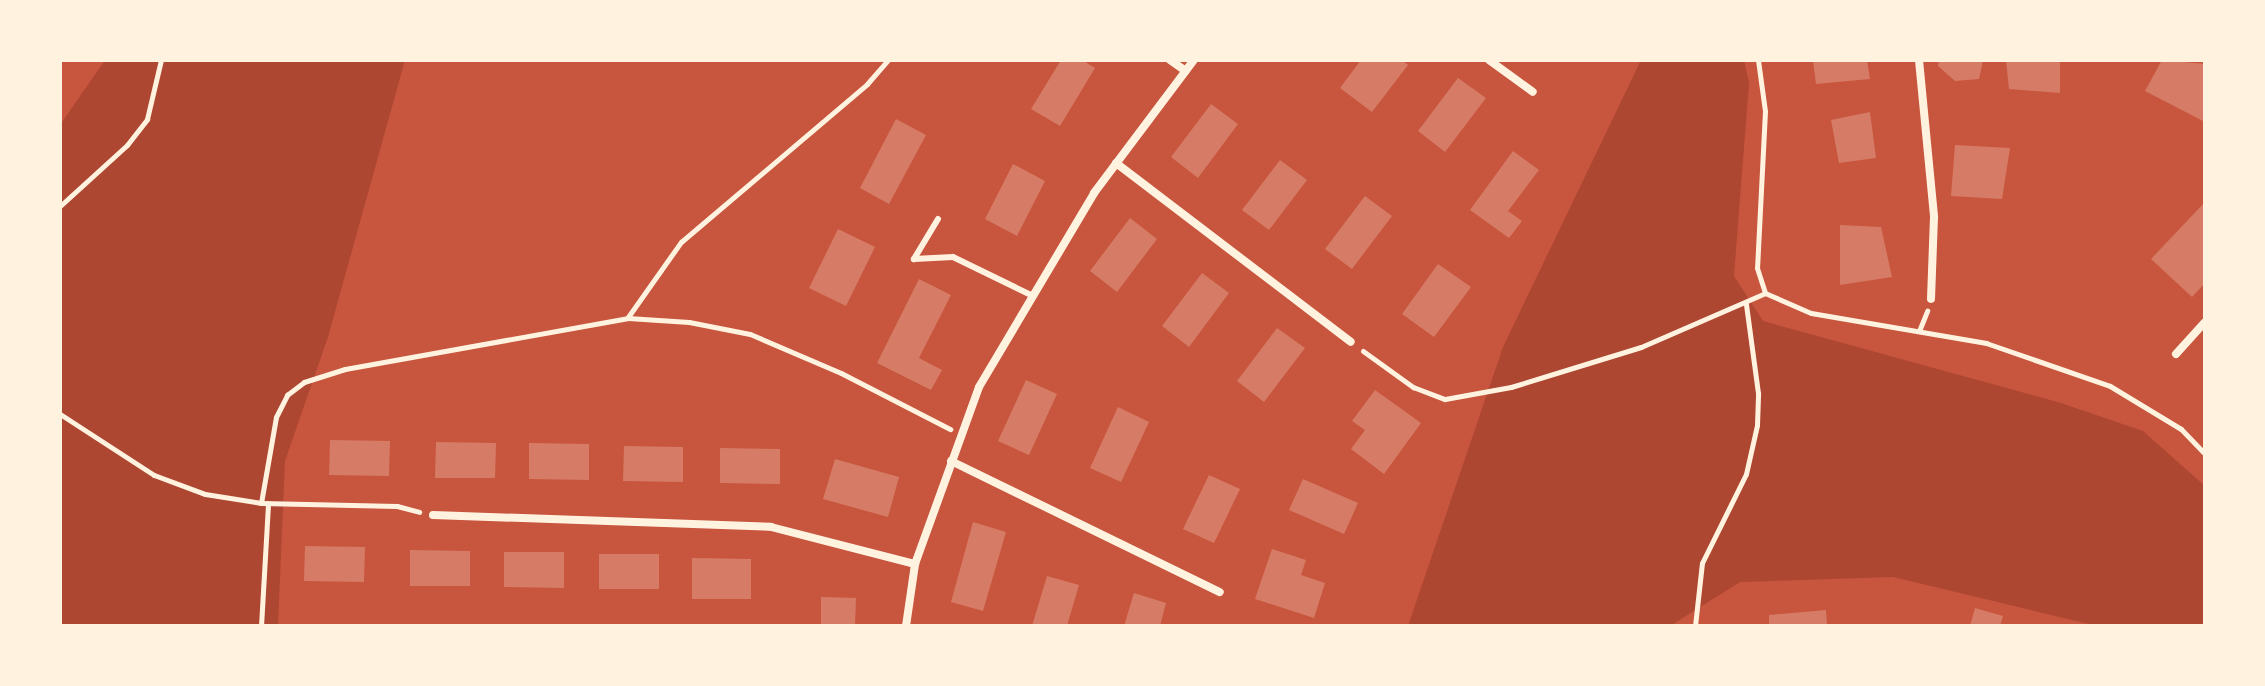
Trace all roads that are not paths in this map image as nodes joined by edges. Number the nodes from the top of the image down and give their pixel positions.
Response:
1 (1170, 60) edge
2 (1194, 60) edge
3 (1489, 60) edge
4 (1919, 60) edge
5 (1186, 71) junction
6 (1533, 92) dead end
7 (1116, 163) junction
8 (938, 219) dead end
9 (1033, 296) junction
10 (1931, 299) dead end
11 (2205, 322) edge
12 (1351, 342) road end
13 (2176, 354) dead end
14 (951, 461) junction
15 (433, 515) road end
16 (915, 564) junction
17 (1220, 592) dead end
18 (906, 626) edge

1 - 5 street
2 - 5 street
3 - 6 street
4 - 10 street
5 - 7 street
7 - 9 street
7 - 12 street
8 - 9 lane
9 - 14 street
11 - 13 street
14 - 16 street
14 - 17 street
15 - 16 street
16 - 18 street

